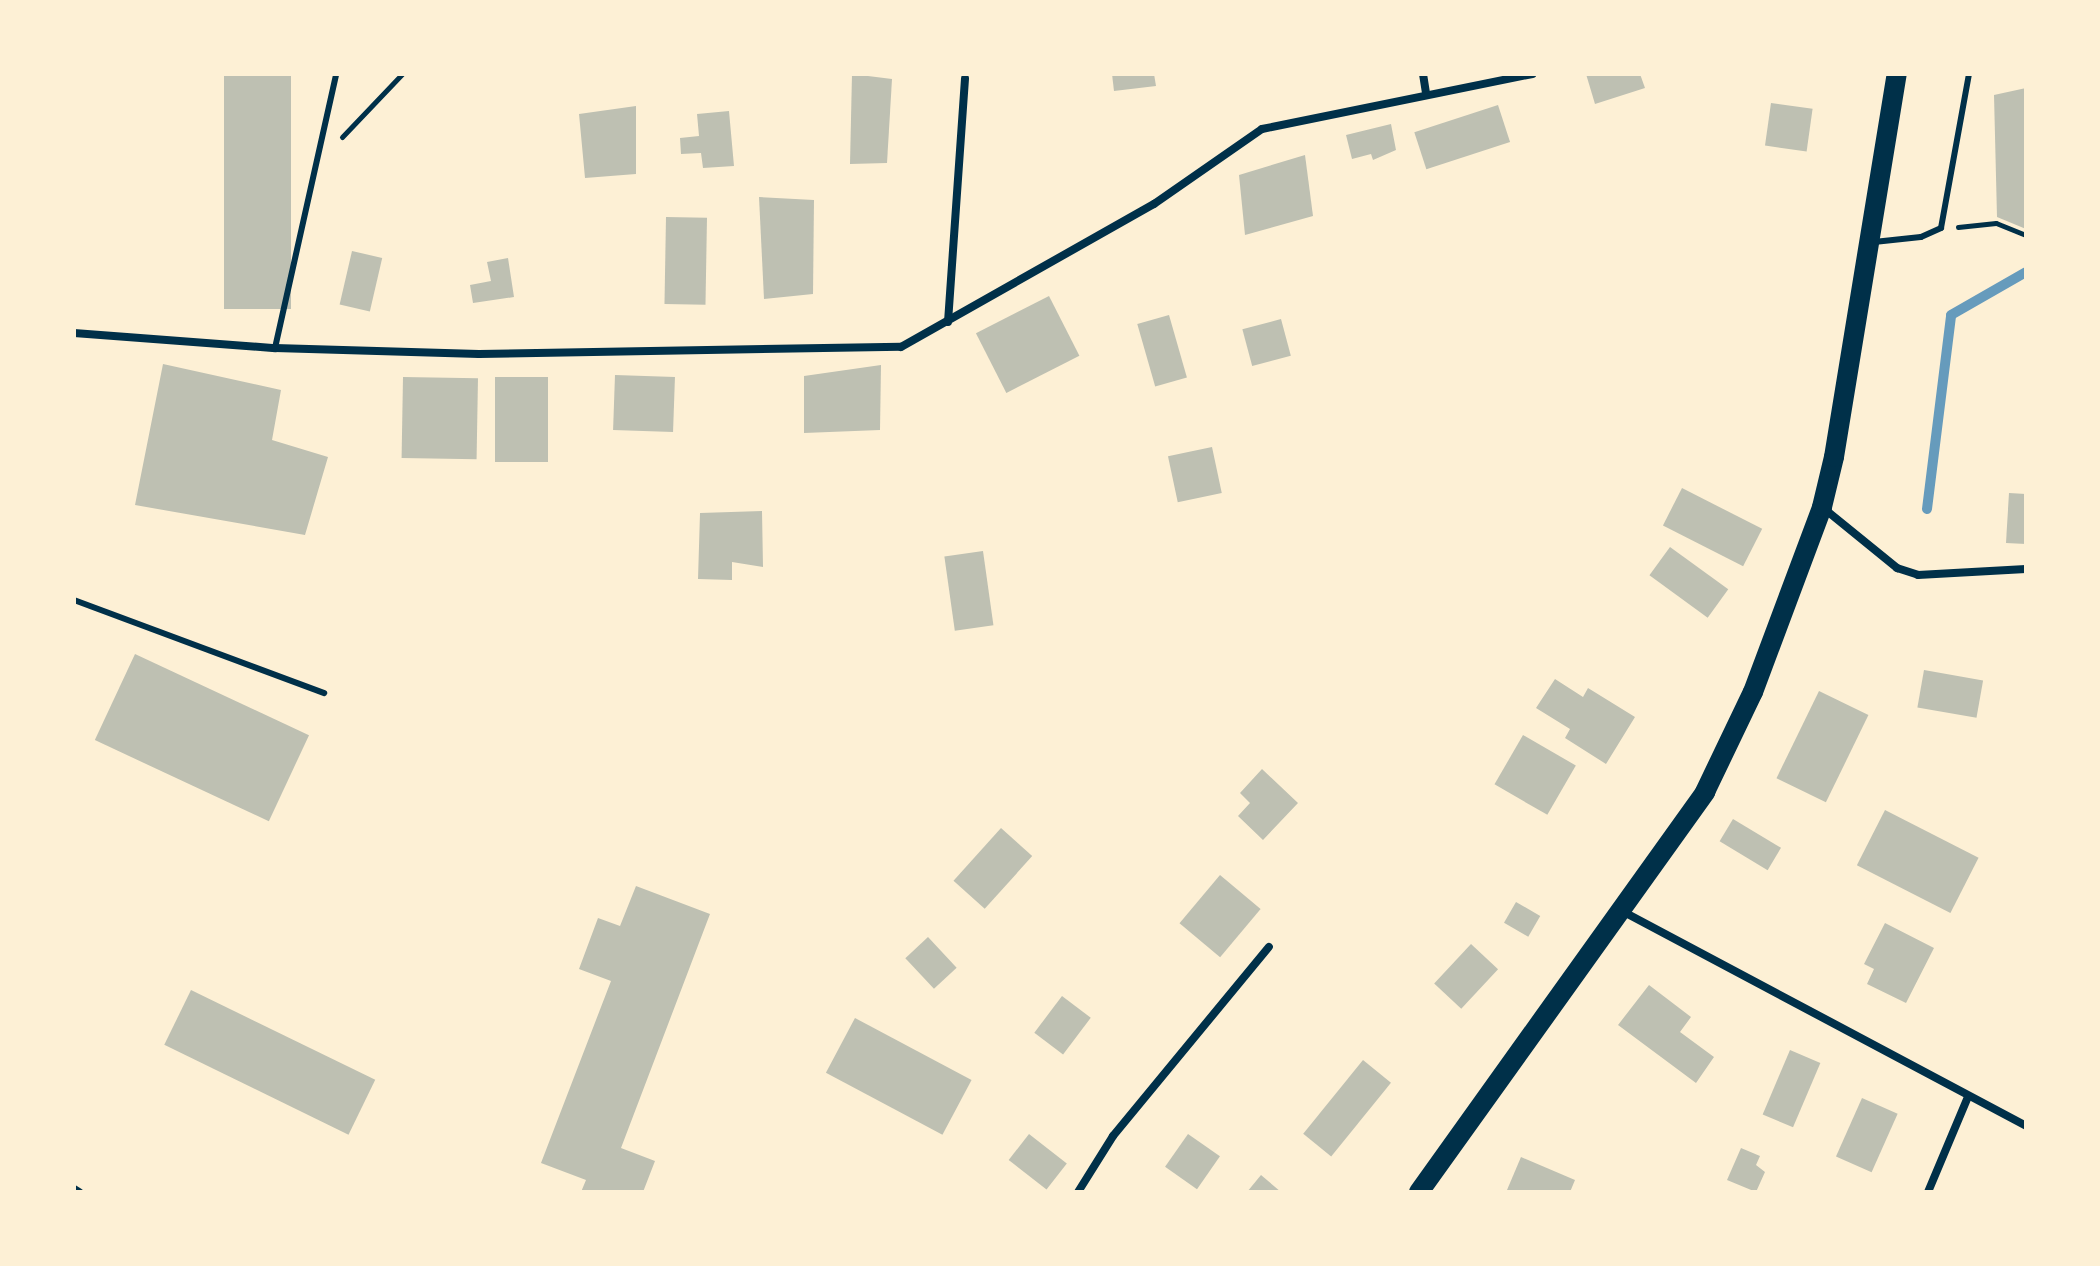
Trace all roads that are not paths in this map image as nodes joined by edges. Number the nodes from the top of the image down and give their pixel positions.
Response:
1 (336, 74) edge
2 (1423, 74) edge
3 (1532, 74) edge
4 (1897, 74) edge
5 (1969, 74) edge
6 (965, 79) dead end
7 (1426, 92) junction
8 (1870, 242) junction
9 (948, 322) junction
10 (74, 333) edge
11 (275, 348) junction
12 (1822, 507) junction
13 (2026, 569) edge
14 (74, 600) edge
15 (324, 693) dead end
16 (1621, 911) junction
17 (1269, 947) dead end
18 (1968, 1097) junction
19 (2026, 1126) edge
20 (1078, 1192) edge
21 (1419, 1192) edge
22 (1928, 1192) edge

1 - 11 lane
2 - 7 street
3 - 7 street
4 - 8 main road
5 - 8 lane
6 - 9 street
7 - 9 street
8 - 12 main road
9 - 11 street
10 - 11 street
12 - 13 street
12 - 16 main road
14 - 15 lane
16 - 18 street
16 - 21 main road
17 - 20 street
18 - 19 street
18 - 22 street

